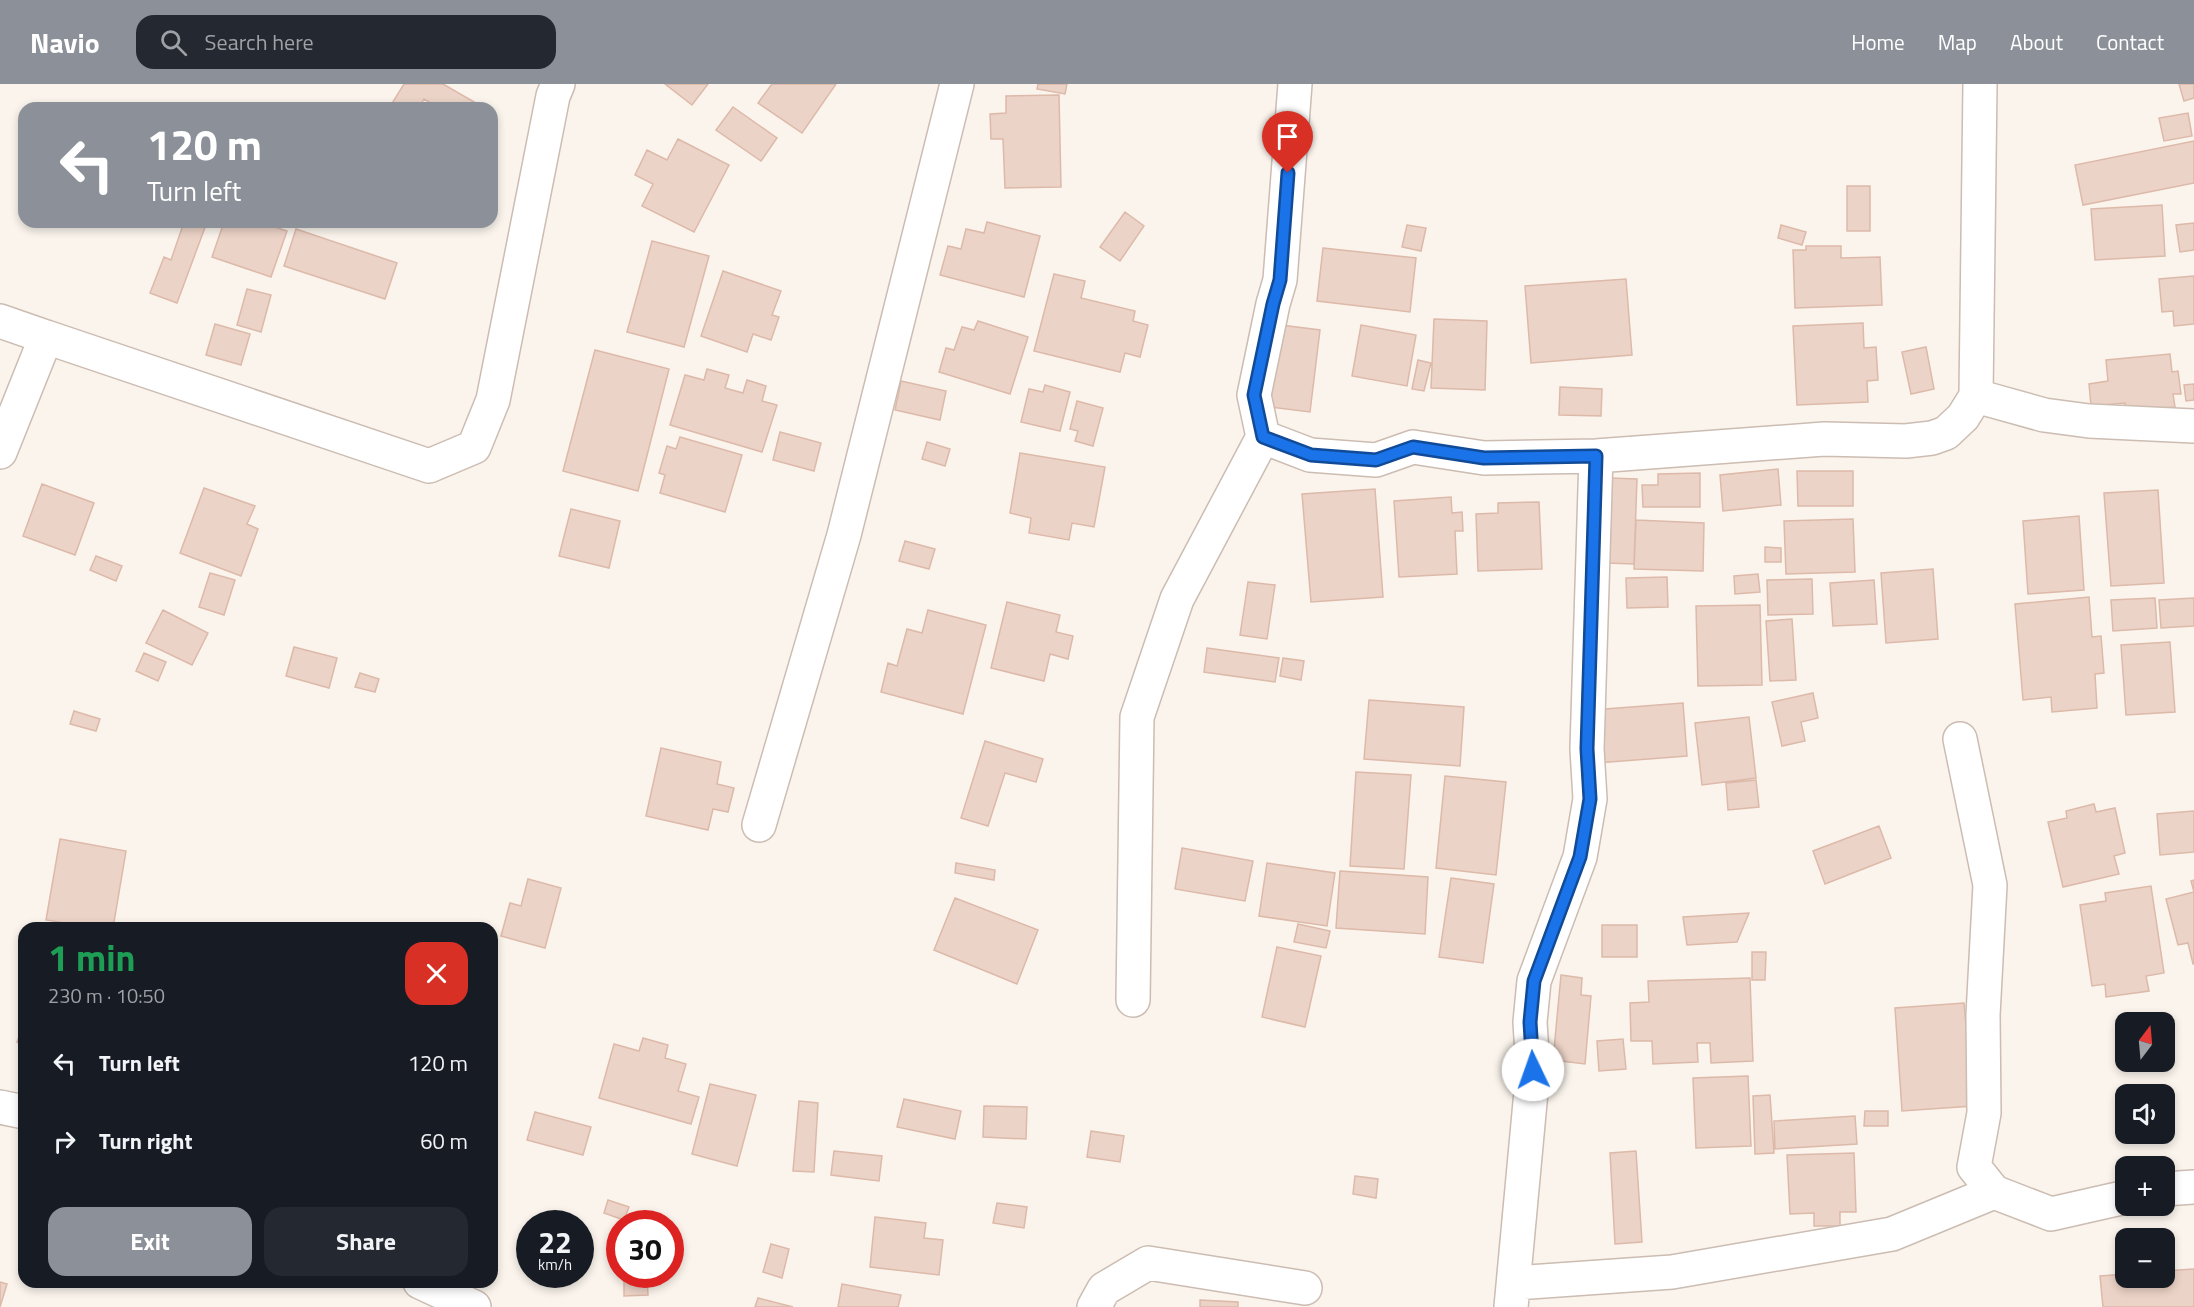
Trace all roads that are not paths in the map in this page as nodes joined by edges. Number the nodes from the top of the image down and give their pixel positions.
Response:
1 (558, 84) edge
2 (957, 84) edge
3 (1295, 84) edge
4 (1980, 84) edge
5 (0, 321) edge
6 (46, 337) junction
7 (1976, 396) junction
8 (2194, 426) edge
9 (1263, 437) junction
10 (0, 453) edge
11 (1596, 456) junction
12 (1960, 739) dead end
13 (759, 825) dead end
14 (1132, 1000) dead end
15 (0, 1107) edge
16 (18, 1111) edge
17 (2194, 1187) edge
18 (2175, 1188) edge
19 (1994, 1192) junction
20 (2115, 1199) edge
21 (433, 1288) edge
22 (1305, 1288) dead end
23 (1513, 1295) edge
24 (474, 1307) edge
25 (1094, 1307) edge

1 - 6 street
2 - 13 street
3 - 9 street
4 - 7 street
5 - 6 street
6 - 10 street
7 - 8 street
7 - 11 street
9 - 11 street
9 - 14 street
11 - 23 street
12 - 19 street
15 - 16 street
17 - 18 street
19 - 20 street
19 - 23 street
21 - 24 street
22 - 25 street

